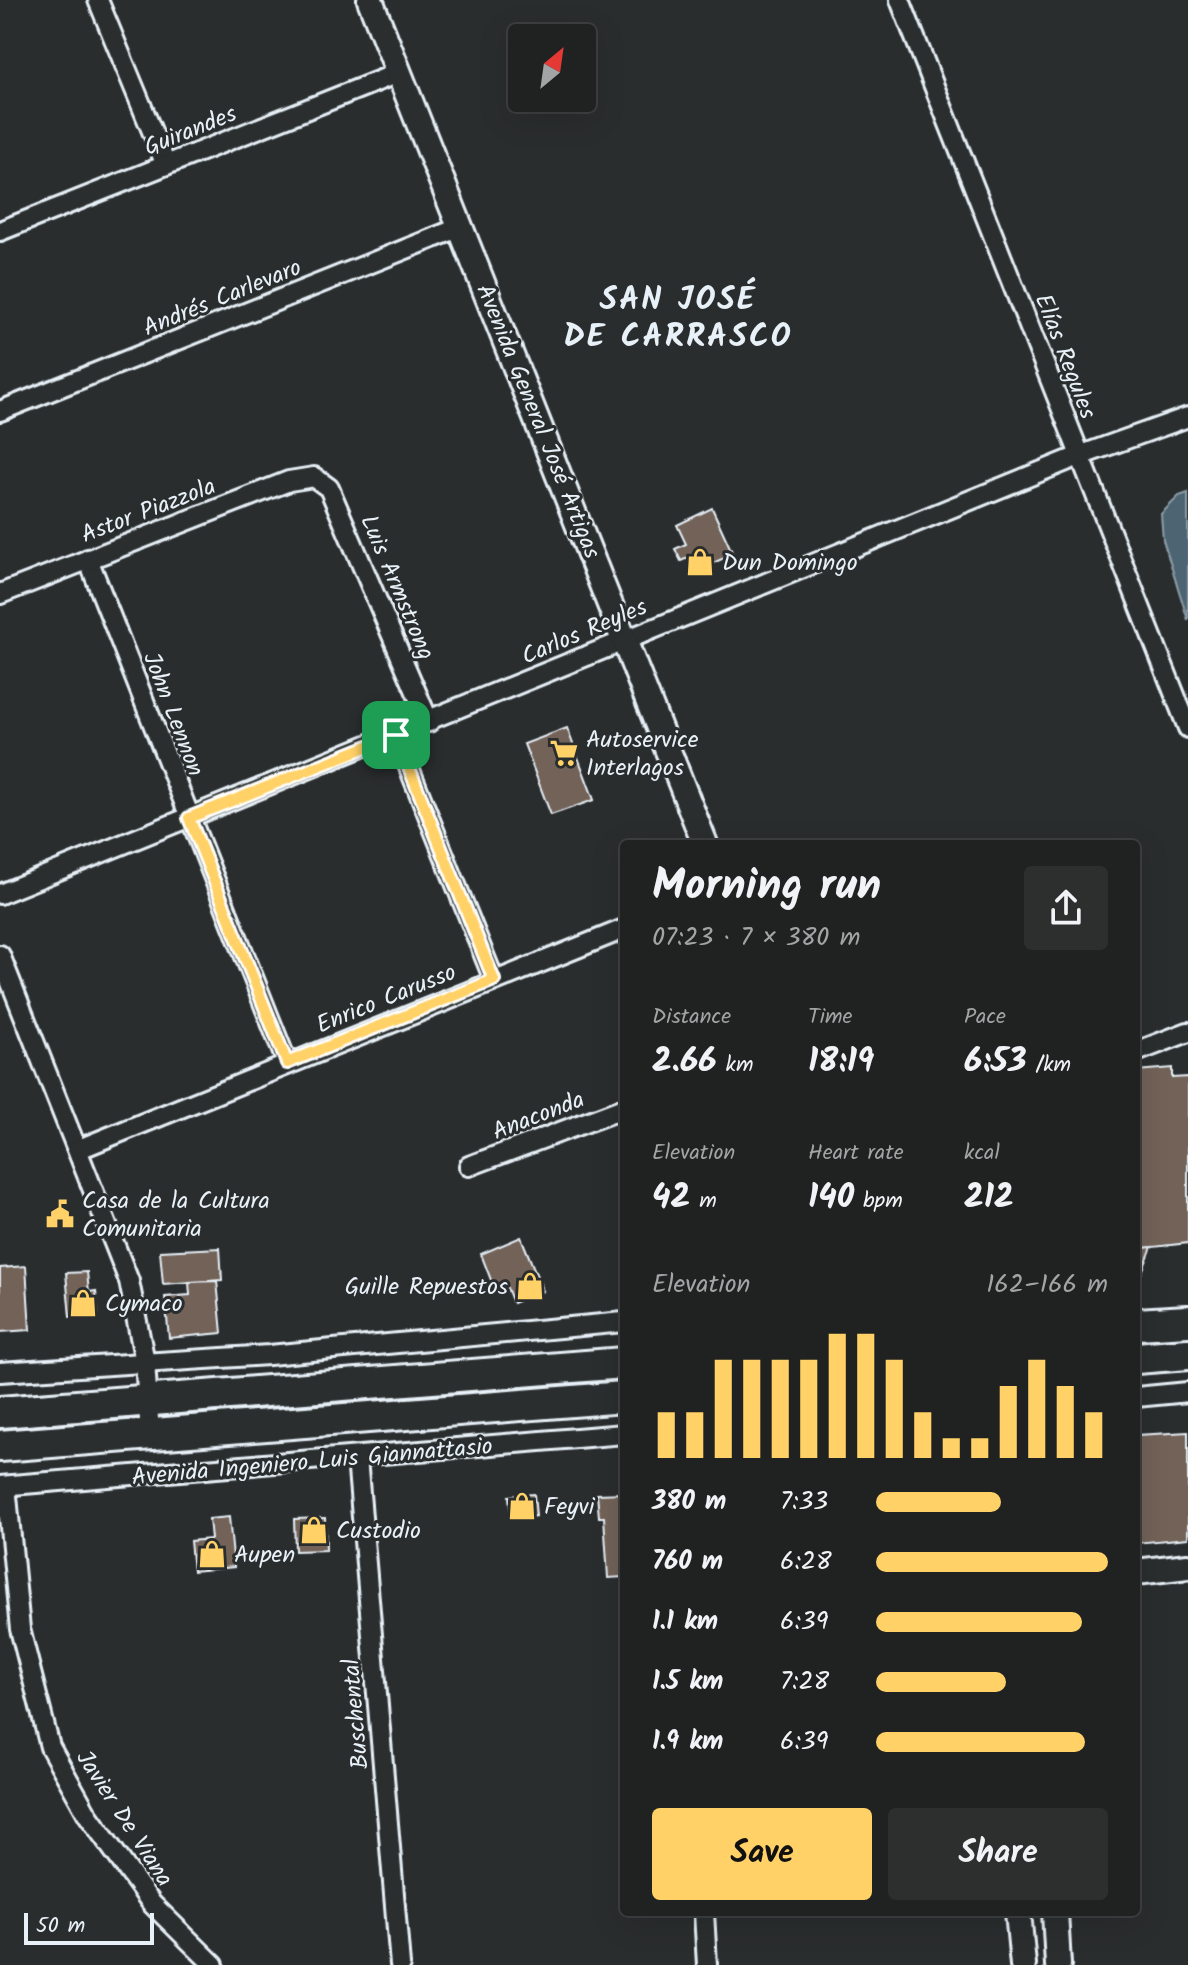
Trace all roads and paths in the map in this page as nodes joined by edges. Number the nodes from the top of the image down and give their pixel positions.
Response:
1 (98, 0) edge
2 (370, 0) edge
3 (904, 1) edge
4 (398, 73) junction
5 (166, 165) junction
6 (461, 227) junction
7 (0, 231) edge
8 (0, 411) edge
9 (1188, 417) edge
10 (1079, 456) junction
11 (314, 477) joint
12 (88, 559) junction
13 (0, 594) edge
14 (625, 638) junction
15 (429, 722) junction
16 (1188, 728) edge
17 (396, 735) junction
18 (189, 818) junction
19 (703, 840) edge
20 (0, 894) edge
21 (620, 931) edge
22 (0, 955) edge
23 (494, 980) junction
24 (1188, 1032) edge
25 (1140, 1050) edge
26 (287, 1063) junction
27 (620, 1109) edge
28 (79, 1149) junction
29 (469, 1166) dead end
30 (1188, 1321) edge
31 (620, 1322) edge
32 (1140, 1324) edge
33 (1188, 1354) edge
34 (269, 1355) junction
35 (1140, 1358) edge
36 (145, 1362) junction
37 (620, 1363) edge
38 (0, 1372) edge
39 (290, 1390) junction
40 (1188, 1392) edge
41 (620, 1397) edge
42 (1140, 1397) edge
43 (148, 1400) junction
44 (0, 1412) edge
45 (150, 1434) junction
46 (620, 1434) edge
47 (0, 1446) edge
48 (357, 1458) junction
49 (3, 1486) edge
50 (1188, 1566) edge
51 (1140, 1572) edge
52 (704, 1916) edge
53 (1018, 1916) edge
54 (1055, 1916) edge
55 (214, 1965) edge
56 (400, 1965) edge
57 (707, 1965) edge
58 (1023, 1965) edge
59 (1058, 1965) edge

1 - 5 street
2 - 4 street, Avenida General José Artigas
3 - 10 street, Elías Regules
4 - 5 street, Guirandes
4 - 6 street, Avenida General José Artigas
5 - 7 street, Guirandes
6 - 8 street, Andrés Carlevaro
6 - 14 street, Avenida General José Artigas
9 - 10 street, Carlos Reyles
10 - 14 street, Carlos Reyles
10 - 16 street, Elías Regules
11 - 12 street, Astor Piazzola
11 - 15 street, Luis Armstrong
12 - 13 street, Astor Piazzola
12 - 18 street, John Lennon
14 - 15 street, Carlos Reyles
14 - 19 street, Avenida General José Artigas
15 - 17 street, Carlos Reyles
17 - 18 street, Carlos Reyles
17 - 23 street
18 - 20 street, Carlos Reyles
18 - 26 street, John Lennon
21 - 23 street, Enrico Carusso
22 - 28 street
23 - 26 street, Enrico Carusso
24 - 25 street
26 - 28 street, Enrico Carusso
27 - 29 street, Anaconda
28 - 36 street
30 - 32 main road
31 - 34 street
33 - 35 main road
34 - 36 street
34 - 39 street
36 - 38 street
36 - 43 street
37 - 39 main road
39 - 43 main road
40 - 42 street
41 - 45 main road, Avenida Ingeniero Luis Giannattasio
43 - 44 main road
43 - 45 street
45 - 47 main road, Avenida Ingeniero Luis Giannattasio
46 - 48 street, Avenida Ingeniero Luis Giannattasio
48 - 49 street, Avenida Ingeniero Luis Giannattasio
48 - 56 street, Buschental
49 - 55 street, Javier De Viana
50 - 51 street
52 - 57 street
53 - 58 street
54 - 59 street

